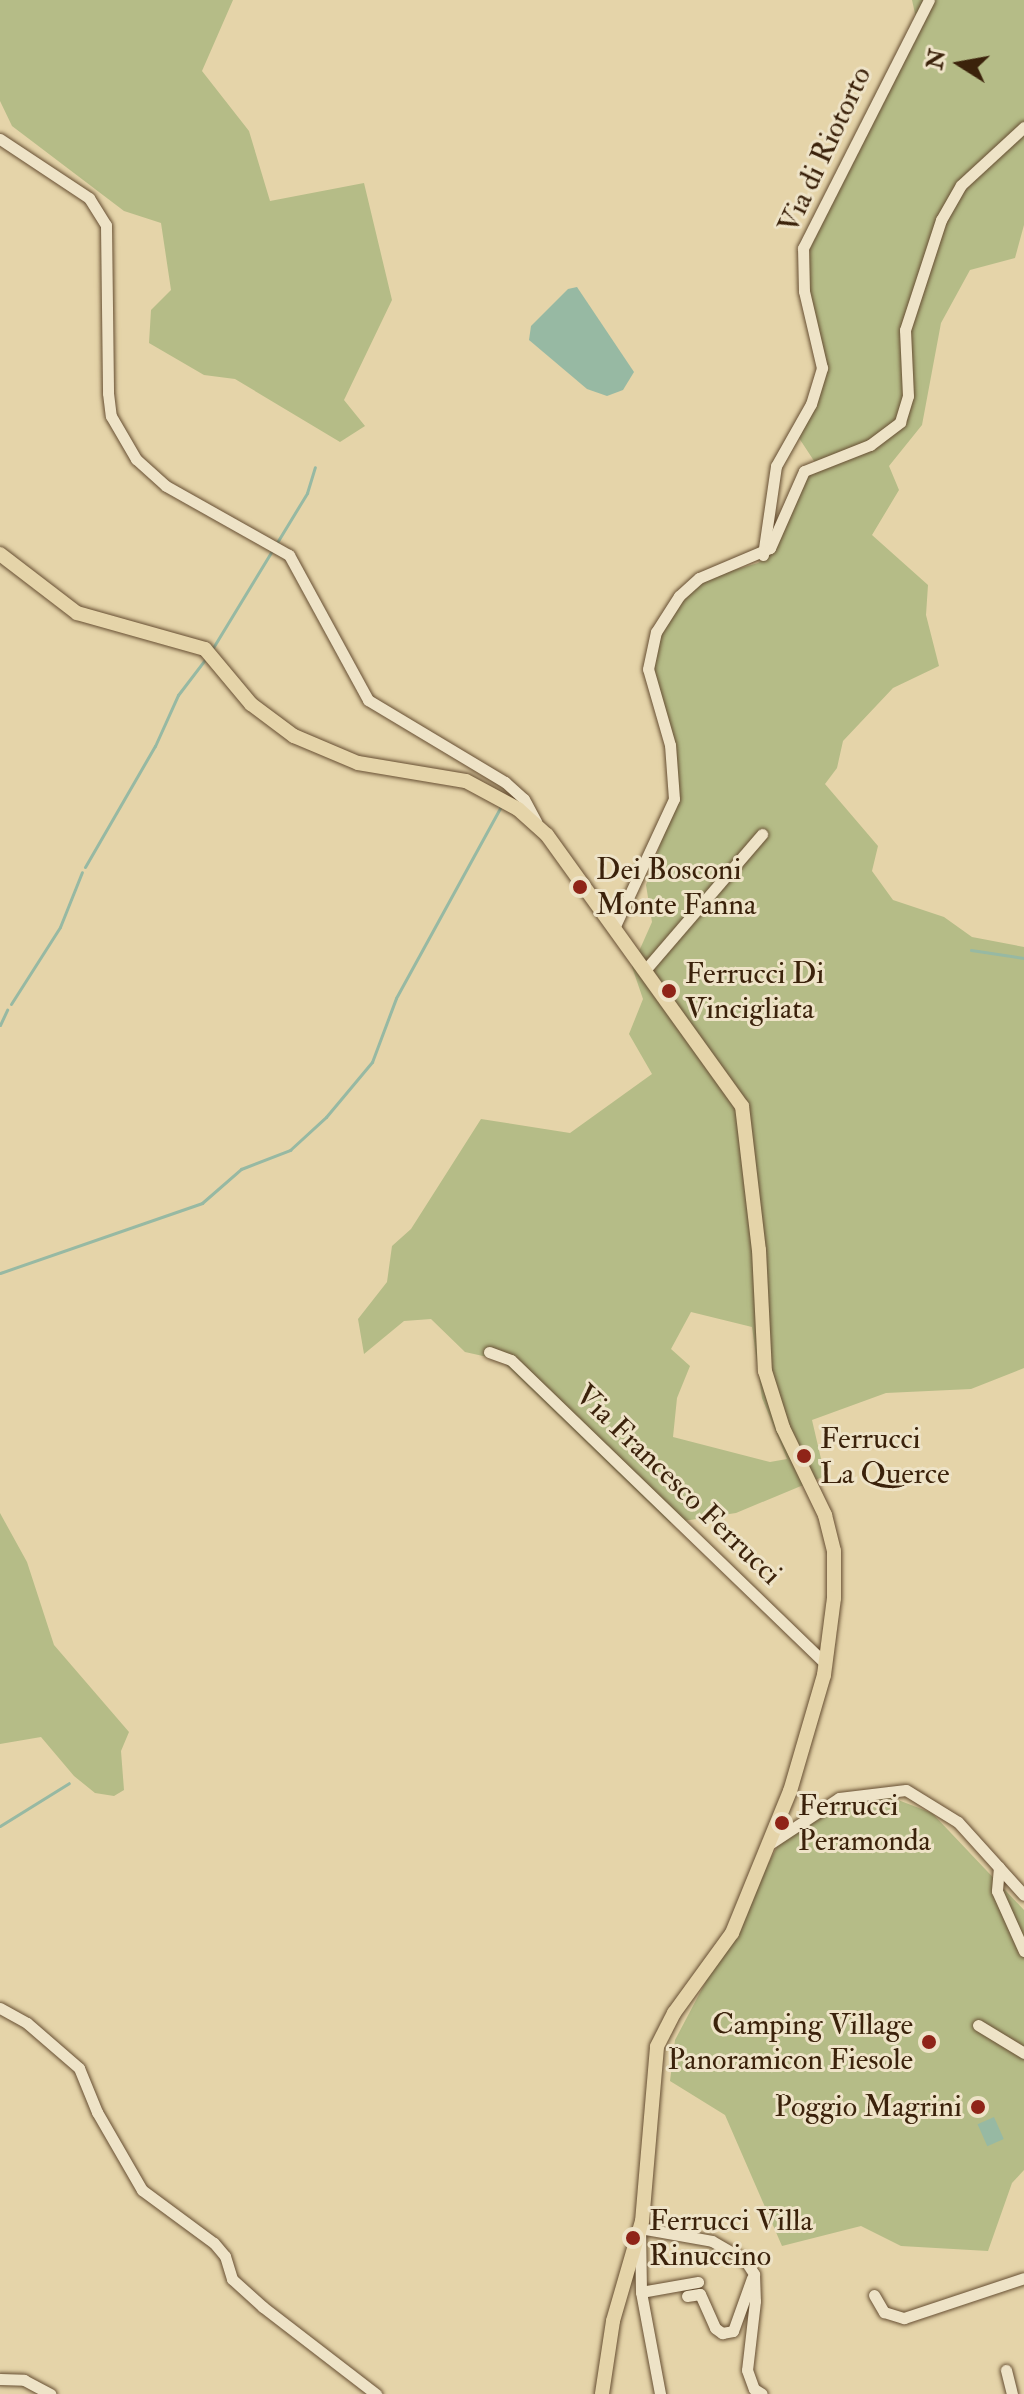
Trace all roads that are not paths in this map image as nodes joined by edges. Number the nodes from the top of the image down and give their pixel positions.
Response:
1 (929, 0) edge
2 (1024, 127) edge
3 (0, 139) edge
4 (0, 554) edge
5 (762, 555) junction
6 (537, 824) junction
7 (762, 834) dead end
8 (615, 926) junction
9 (646, 969) junction
10 (489, 1352) dead end
11 (826, 1664) junction
12 (768, 1845) junction
13 (999, 1867) junction
14 (1024, 1895) edge
15 (1024, 1951) edge
16 (0, 2008) edge
17 (978, 2025) dead end
18 (1024, 2053) edge
19 (640, 2228) junction
20 (754, 2274) junction
21 (1024, 2278) edge
22 (698, 2282) dead end
23 (641, 2292) junction
24 (874, 2295) dead end
25 (687, 2296) dead end
26 (1006, 2370) dead end
27 (0, 2379) edge
28 (756, 2392) edge
29 (50, 2394) edge
30 (376, 2394) edge
31 (602, 2394) edge
32 (660, 2394) edge
33 (1012, 2394) edge

1 - 5 street, Via di Riotorto
2 - 5 street
3 - 6 street
4 - 6 main road
5 - 8 street
6 - 8 main road
7 - 9 street
8 - 9 main road
9 - 11 main road
10 - 11 street, Via Francesco Ferrucci
11 - 12 main road
12 - 13 street
12 - 19 main road
13 - 14 street
13 - 15 street
16 - 30 street
17 - 18 street
19 - 20 street
19 - 23 street
19 - 31 main road
20 - 25 street
20 - 28 street
21 - 24 street
22 - 23 street
23 - 32 street
26 - 33 street
27 - 29 street

